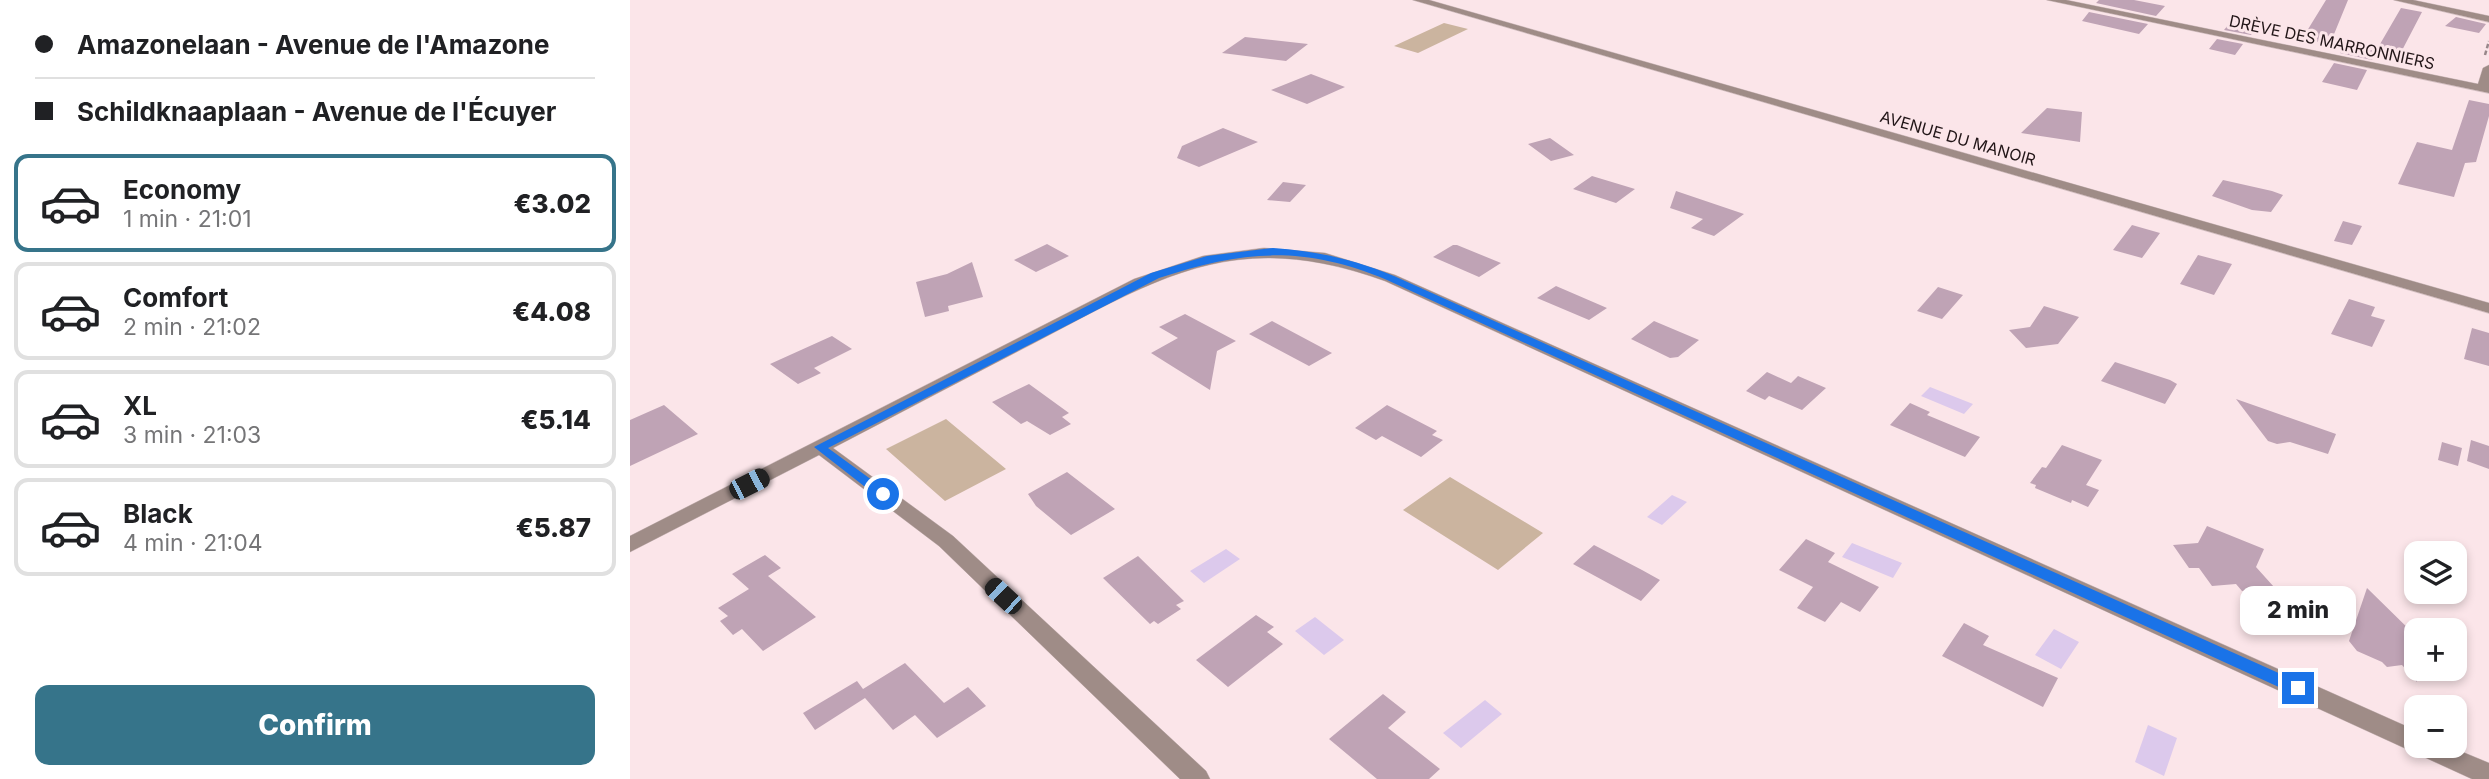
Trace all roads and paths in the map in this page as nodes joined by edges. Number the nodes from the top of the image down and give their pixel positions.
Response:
1 (1418, 0) edge
2 (2052, 0) edge
3 (2399, 0) edge
4 (2489, 19) edge
5 (2489, 68) edge
6 (2486, 89) edge
7 (2489, 308) edge
8 (820, 447) junction
9 (630, 545) edge
10 (2404, 736) edge
11 (2451, 758) edge
12 (2489, 775) edge
13 (1197, 779) edge

1 - 7 street, AVENUE DU MANOIR
2 - 6 street, DRÈVE DES MARRONNIERS
3 - 4 street
5 - 6 street, DRÈVE DES MARRONNIERS
8 - 9 street
8 - 10 street
8 - 13 street
11 - 12 street

